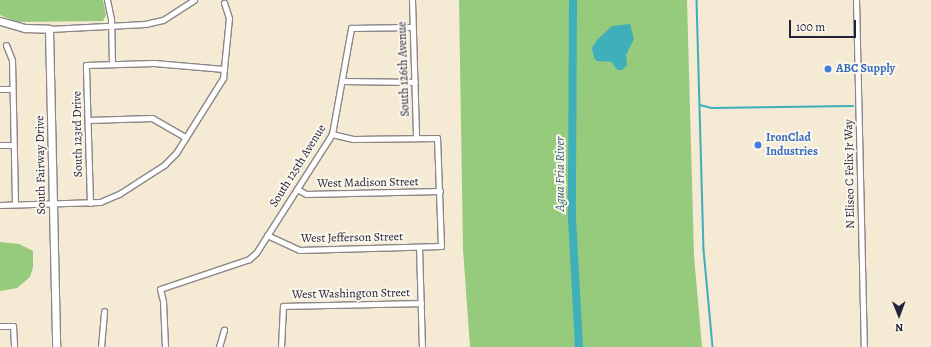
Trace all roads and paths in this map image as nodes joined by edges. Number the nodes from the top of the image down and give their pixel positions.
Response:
1 (107, 0) edge
2 (194, 0) edge
3 (412, 0) edge
4 (856, 0) edge
5 (224, 3) dead end
6 (0, 21) edge
7 (111, 27) junction
8 (412, 27) junction
9 (49, 29) junction
10 (6, 45) dead end
11 (112, 64) junction
12 (224, 69) junction
13 (344, 81) junction
14 (415, 82) junction
15 (12, 89) junction
16 (0, 90) edge
17 (88, 120) junction
18 (332, 134) junction
19 (416, 137) junction
20 (186, 138) junction
21 (0, 145) edge
22 (13, 145) junction
23 (297, 189) junction
24 (440, 191) junction
25 (53, 203) junction
26 (90, 203) junction
27 (0, 204) edge
28 (15, 204) junction
29 (267, 235) junction
30 (419, 247) junction
31 (420, 303) junction
32 (104, 311) dead end
33 (0, 326) edge
34 (224, 330) dead end
35 (14, 347) edge
36 (56, 347) edge
37 (101, 347) edge
38 (165, 347) edge
39 (220, 347) edge
40 (281, 347) edge
41 (422, 347) edge
42 (864, 347) edge

1 - 7 street
2 - 7 street
3 - 8 street, South 126th Avenue
4 - 42 street, N Eliseo C Felix Jr Way
5 - 12 street
6 - 9 street
7 - 9 street
7 - 11 street
8 - 13 street, South 125th Avenue
8 - 14 street, South 126th Avenue
9 - 25 street, South Fairway Drive
10 - 15 street
11 - 12 street
11 - 17 street, South 123rd Drive
12 - 20 street
13 - 14 street
13 - 18 street, South 125th Avenue
14 - 19 street, South 126th Avenue
15 - 16 street
15 - 22 street
17 - 20 street
17 - 26 street, South 123rd Drive
18 - 19 street
18 - 23 street, South 125th Avenue
19 - 24 street
20 - 26 street
21 - 22 street
22 - 28 street
23 - 24 street, West Madison Street
23 - 29 street, South 125th Avenue
24 - 30 street, West Jefferson Street
25 - 26 street
25 - 28 street
25 - 36 street, South Fairway Drive
27 - 28 street
29 - 30 street, West Jefferson Street
29 - 38 street, South 125th Avenue
30 - 31 street
31 - 40 street, West Washington Street
31 - 41 street
32 - 37 street
33 - 35 street
34 - 39 street

